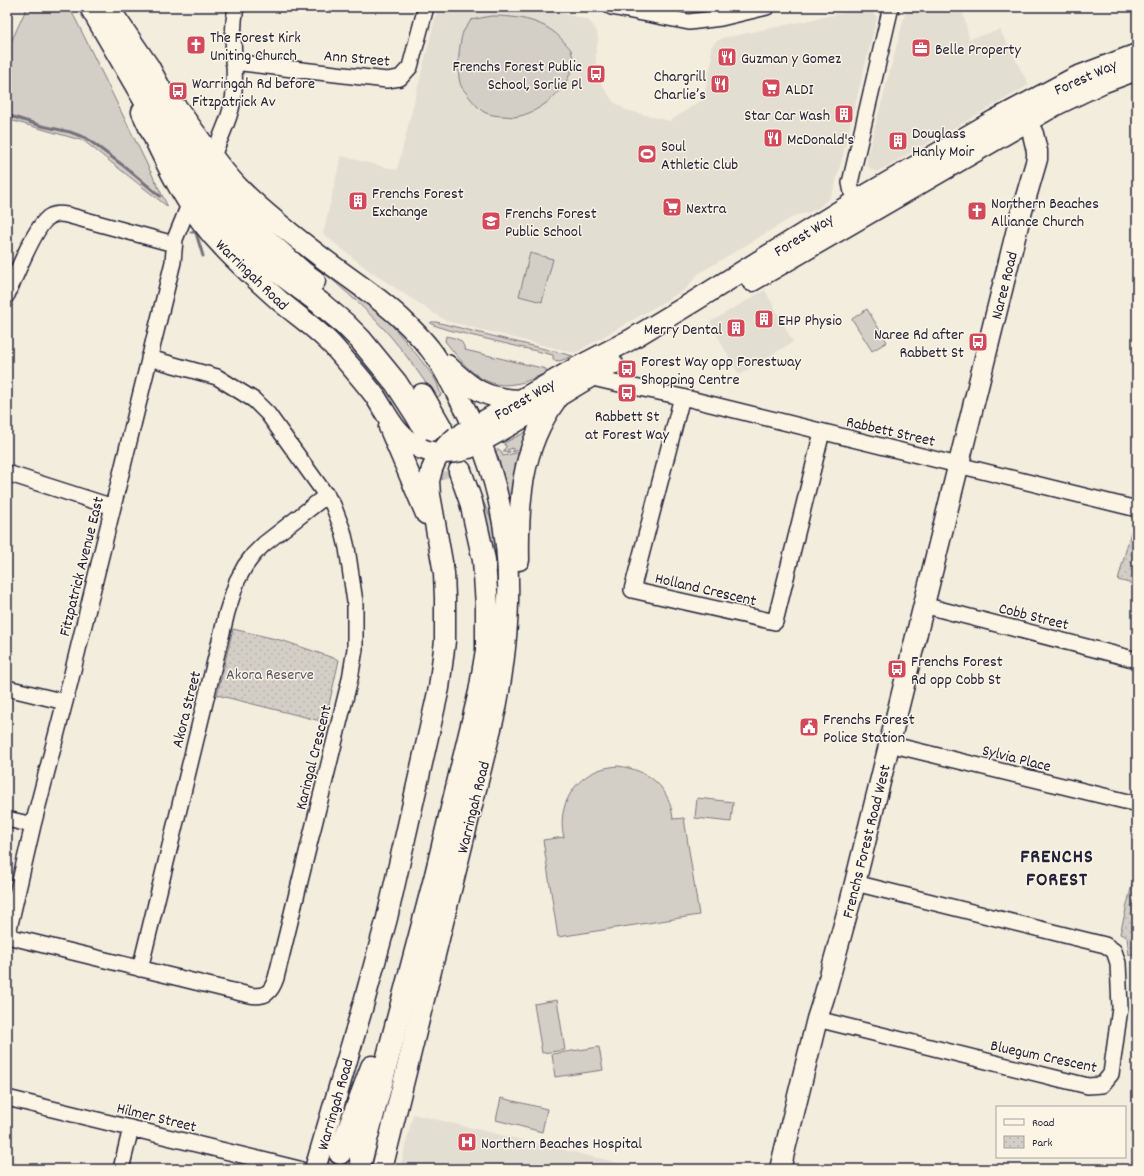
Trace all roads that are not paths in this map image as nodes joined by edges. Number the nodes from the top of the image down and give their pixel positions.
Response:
1 (91, 7) edge
2 (107, 7) edge
3 (236, 7) edge
4 (426, 7) edge
5 (611, 7) edge
6 (767, 7) edge
7 (890, 7) edge
8 (117, 53) junction
9 (1137, 54) edge
10 (234, 62) junction
11 (148, 67) junction
12 (1137, 70) edge
13 (1024, 114) junction
14 (213, 156) junction
15 (189, 205) junction
16 (858, 210) junction
17 (174, 241) junction
18 (7, 295) edge
19 (432, 350) junction
20 (149, 358) junction
21 (589, 377) junction
22 (558, 397) junction
23 (682, 397) junction
24 (520, 400) junction
25 (378, 402) junction
26 (822, 432) junction
27 (478, 434) junction
28 (443, 452) junction
29 (958, 465) junction
30 (7, 473) edge
31 (327, 495) junction
32 (113, 507) junction
33 (1137, 509) edge
34 (438, 543) junction
35 (923, 605) junction
36 (1137, 660) edge
37 (7, 688) edge
38 (65, 702) junction
39 (496, 708) junction
40 (889, 744) junction
41 (1137, 804) edge
42 (7, 819) edge
43 (33, 825) junction
44 (855, 883) junction
45 (7, 936) edge
46 (140, 968) junction
47 (817, 1019) junction
48 (7, 1098) edge
49 (131, 1128) junction
50 (121, 1169) edge
51 (299, 1169) edge
52 (315, 1169) edge
53 (382, 1169) edge
54 (780, 1169) edge

1 - 8 highway, Warringah Road
2 - 11 highway, Warringah Road
3 - 10 street
4 - 10 street, Ann Street
5 - 6 street
7 - 16 street
8 - 15 main road, Warringah Road
8 - 28 highway, Warringah Road
9 - 13 main road, Forest Way
10 - 14 street
11 - 14 main road, Warringah Road
11 - 28 highway, Warringah Road
12 - 13 main road, Forest Way
13 - 16 main road, Forest Way
13 - 29 main road, Naree Road
14 - 19 main road, Warringah Road
15 - 17 street, Fitzpatrick Avenue East
15 - 25 main road, Warringah Road
16 - 21 main road, Forest Way
16 - 24 main road, Forest Way
17 - 18 street
17 - 20 street, Fitzpatrick Avenue East
19 - 24 main road
19 - 27 main road, Warringah Road
20 - 31 street, Karingal Crescent
20 - 32 street, Fitzpatrick Avenue East
21 - 22 main road, Forest Way
21 - 23 street, Rabbett Street
22 - 27 main road, Forest Way
22 - 39 main road
23 - 26 street, Rabbett Street
23 - 26 street, Holland Crescent
24 - 27 main road, Forest Way
25 - 28 main road, Warringah Road
25 - 34 main road
26 - 29 street, Rabbett Street
27 - 28 main road
27 - 39 main road, Warringah Road
28 - 28 highway, Warringah Road
28 - 34 main road, Warringah Road
29 - 33 street, Rabbett Street
29 - 35 main road, Frenchs Forest Road West
30 - 32 street
31 - 46 street, Akora Street
31 - 46 street, Karingal Crescent
32 - 38 street, Fitzpatrick Avenue East
34 - 52 main road, Warringah Road
35 - 36 street, Cobb Street
35 - 40 main road, Frenchs Forest Road West
37 - 38 street
38 - 43 street, Fitzpatrick Avenue East
39 - 53 main road, Warringah Road
40 - 41 street, Sylvia Place
40 - 44 main road, Frenchs Forest Road West
42 - 43 street
43 - 45 street, Fitzpatrick Avenue East
44 - 47 main road, Frenchs Forest Road West
44 - 47 street, Bluegum Crescent
45 - 46 street, Karingal Crescent
47 - 54 main road, Frenchs Forest Road West
48 - 49 street, Hilmer Street
49 - 50 street
49 - 51 street, Hilmer Street

